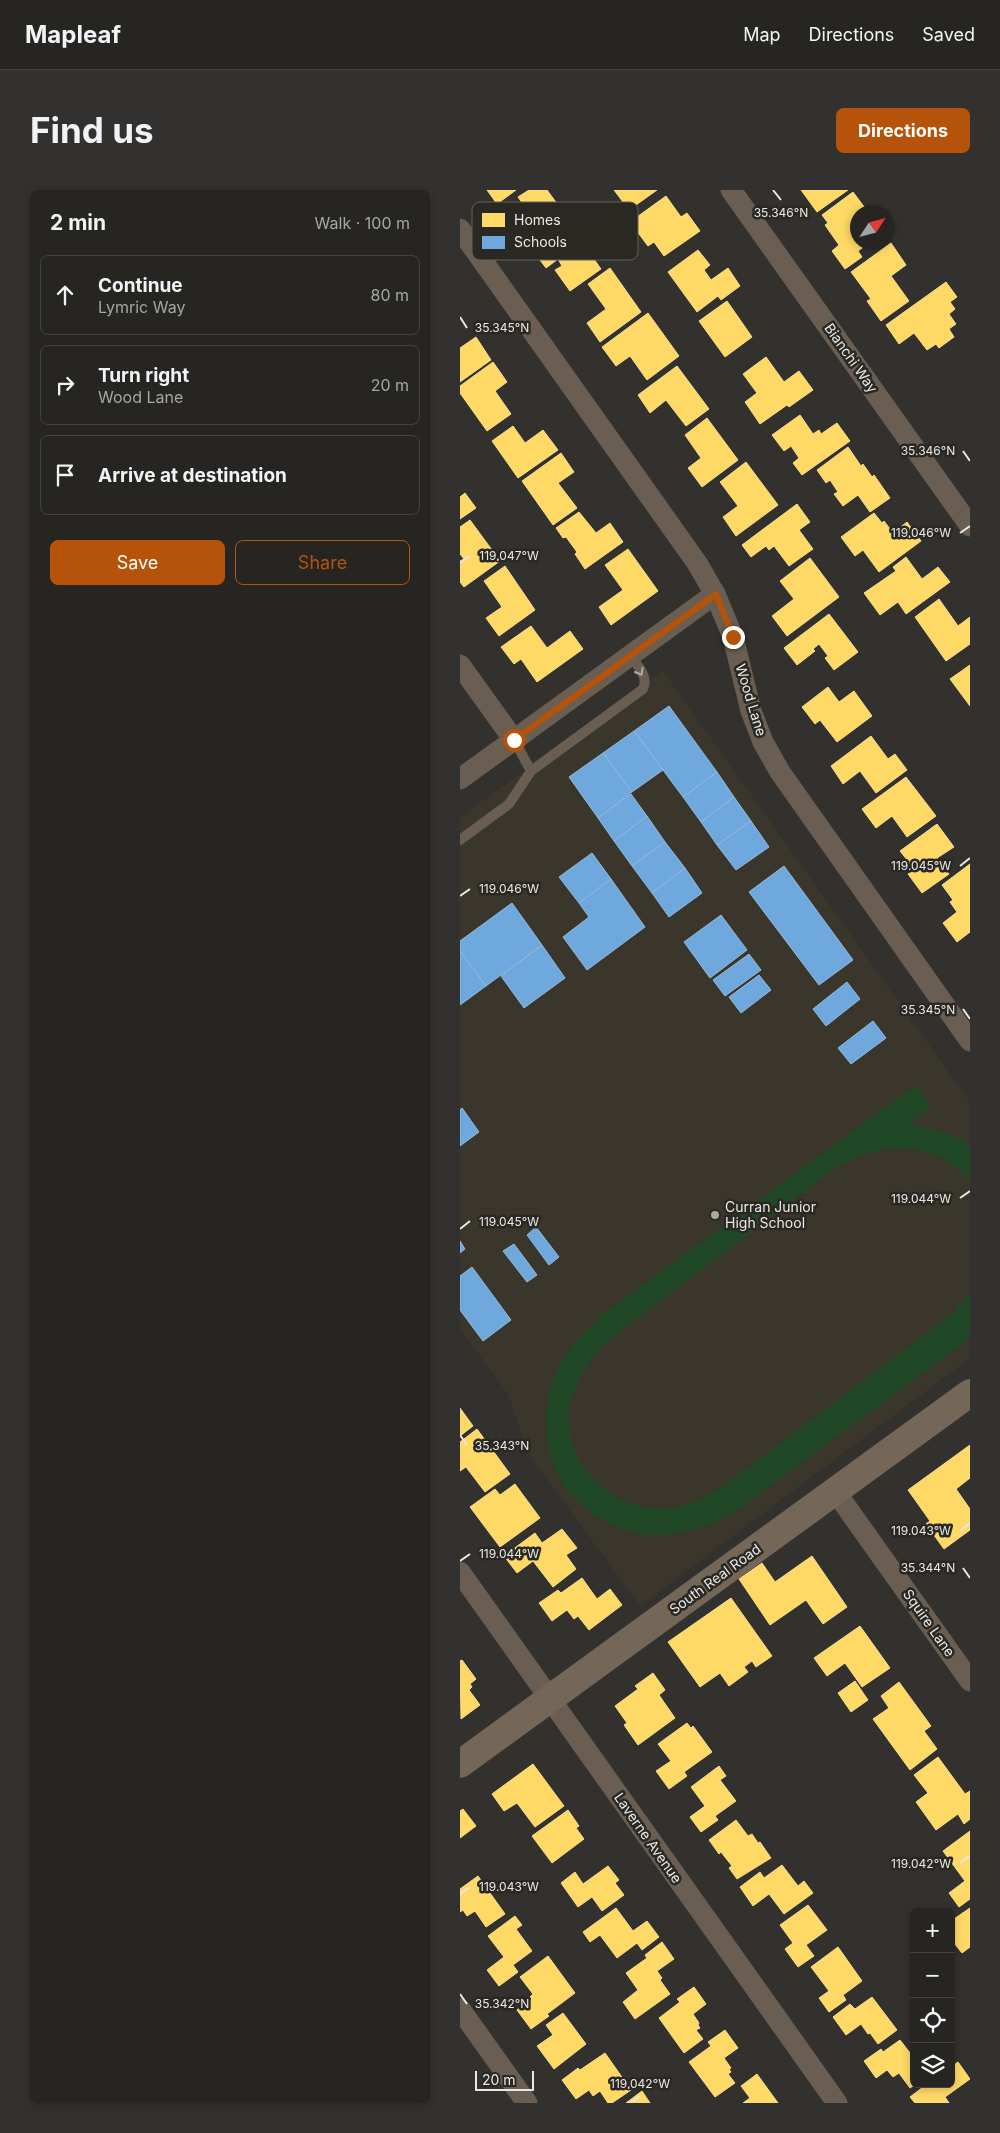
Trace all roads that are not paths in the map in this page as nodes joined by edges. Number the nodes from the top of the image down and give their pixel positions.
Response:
1 (731, 190) edge
2 (460, 229) edge
3 (472, 246) edge
4 (482, 260) edge
5 (970, 526) edge
6 (716, 594) junction
7 (630, 656) junction
8 (460, 665) edge
9 (514, 740) junction
10 (531, 771) junction
11 (460, 779) edge
12 (460, 840) edge
13 (970, 1041) edge
14 (970, 1393) edge
15 (835, 1491) junction
16 (460, 1572) edge
17 (970, 1681) edge
18 (550, 1699) junction
19 (460, 1764) edge
20 (460, 2009) edge
21 (526, 2103) edge
22 (837, 2103) edge

1 - 5 street, Bianchi Way
2 - 3 street, Wood Lane
4 - 6 street, Wood Lane
6 - 7 street
6 - 13 street, Wood Lane
7 - 9 street
7 -> 10 lane
8 - 9 street
9 - 10 lane
9 - 11 street
10 - 12 lane
14 - 15 street, South Real Road
15 - 17 street, Squire Lane
15 - 18 street, South Real Road
16 - 18 street, Laverne Avenue
18 - 19 street, South Real Road
18 - 22 street, Laverne Avenue
20 - 21 street

